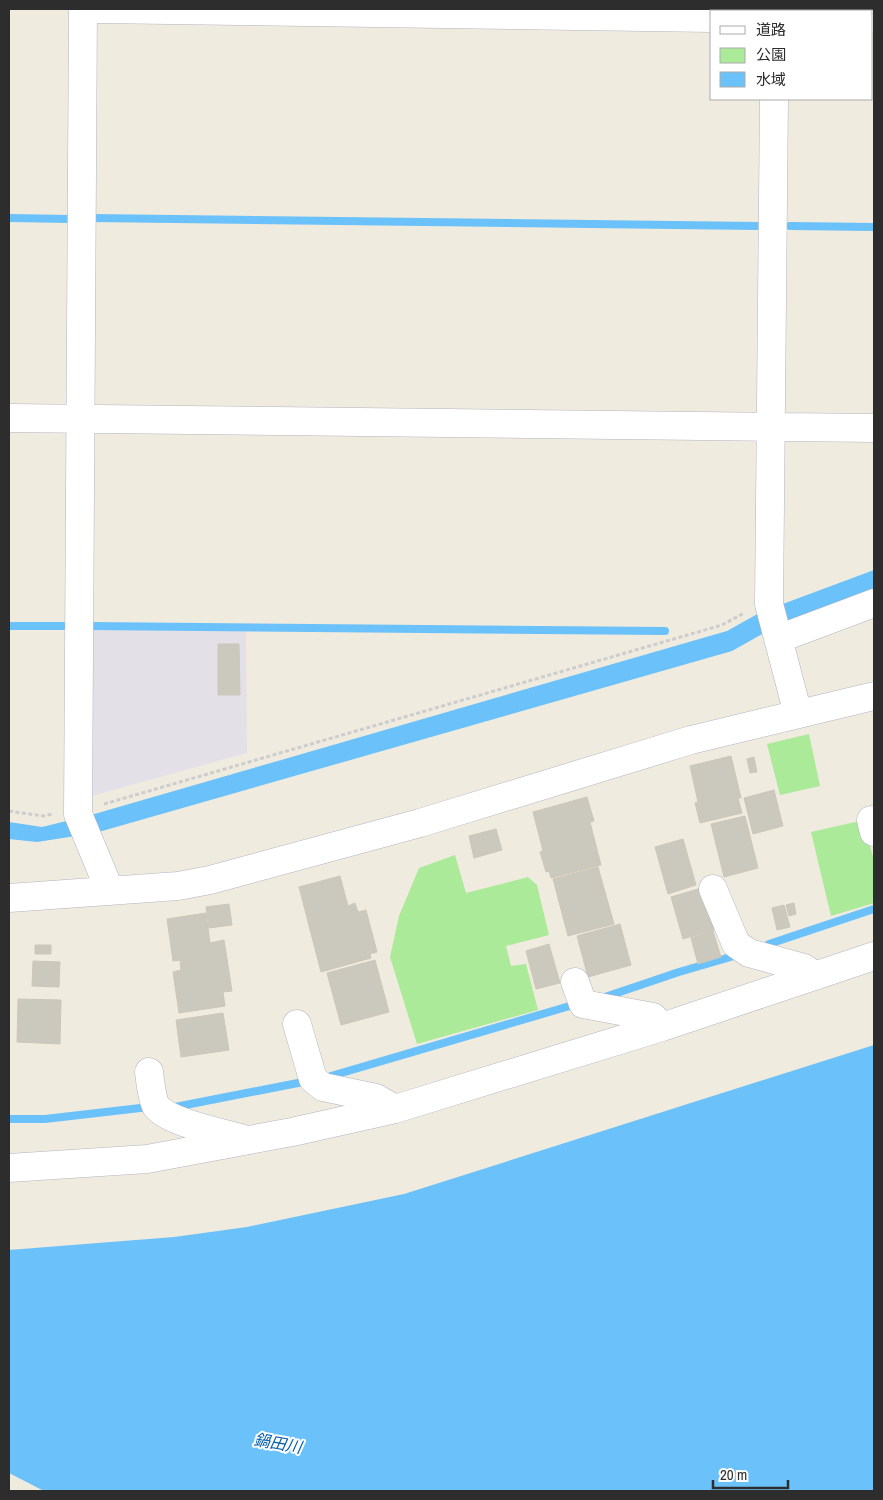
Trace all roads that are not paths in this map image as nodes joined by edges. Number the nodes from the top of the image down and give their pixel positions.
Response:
1 (83, 9) edge
2 (98, 9) edge
3 (710, 18) edge
4 (774, 100) edge
5 (9, 418) edge
6 (81, 419) junction
7 (771, 427) junction
8 (874, 428) edge
9 (874, 604) edge
10 (777, 636) junction
11 (874, 696) edge
12 (798, 714) junction
13 (712, 889) dead end
14 (110, 890) junction
15 (9, 898) edge
16 (874, 956) edge
17 (815, 976) junction
18 (575, 982) dead end
19 (297, 1024) dead end
20 (662, 1027) junction
21 (149, 1072) dead end
22 (395, 1109) junction
23 (248, 1140) junction
24 (9, 1168) edge

1 - 6 street
2 - 3 street
4 - 7 street
5 - 6 street
6 - 7 street
6 - 14 street
7 - 8 street
7 - 10 street
9 - 10 street
10 - 12 street
11 - 12 street
12 - 14 street
13 - 17 street
14 - 15 street
16 - 17 street
17 - 20 street
18 - 20 street
19 - 22 street
20 - 22 street
21 - 23 street
22 - 23 street
23 - 24 street

